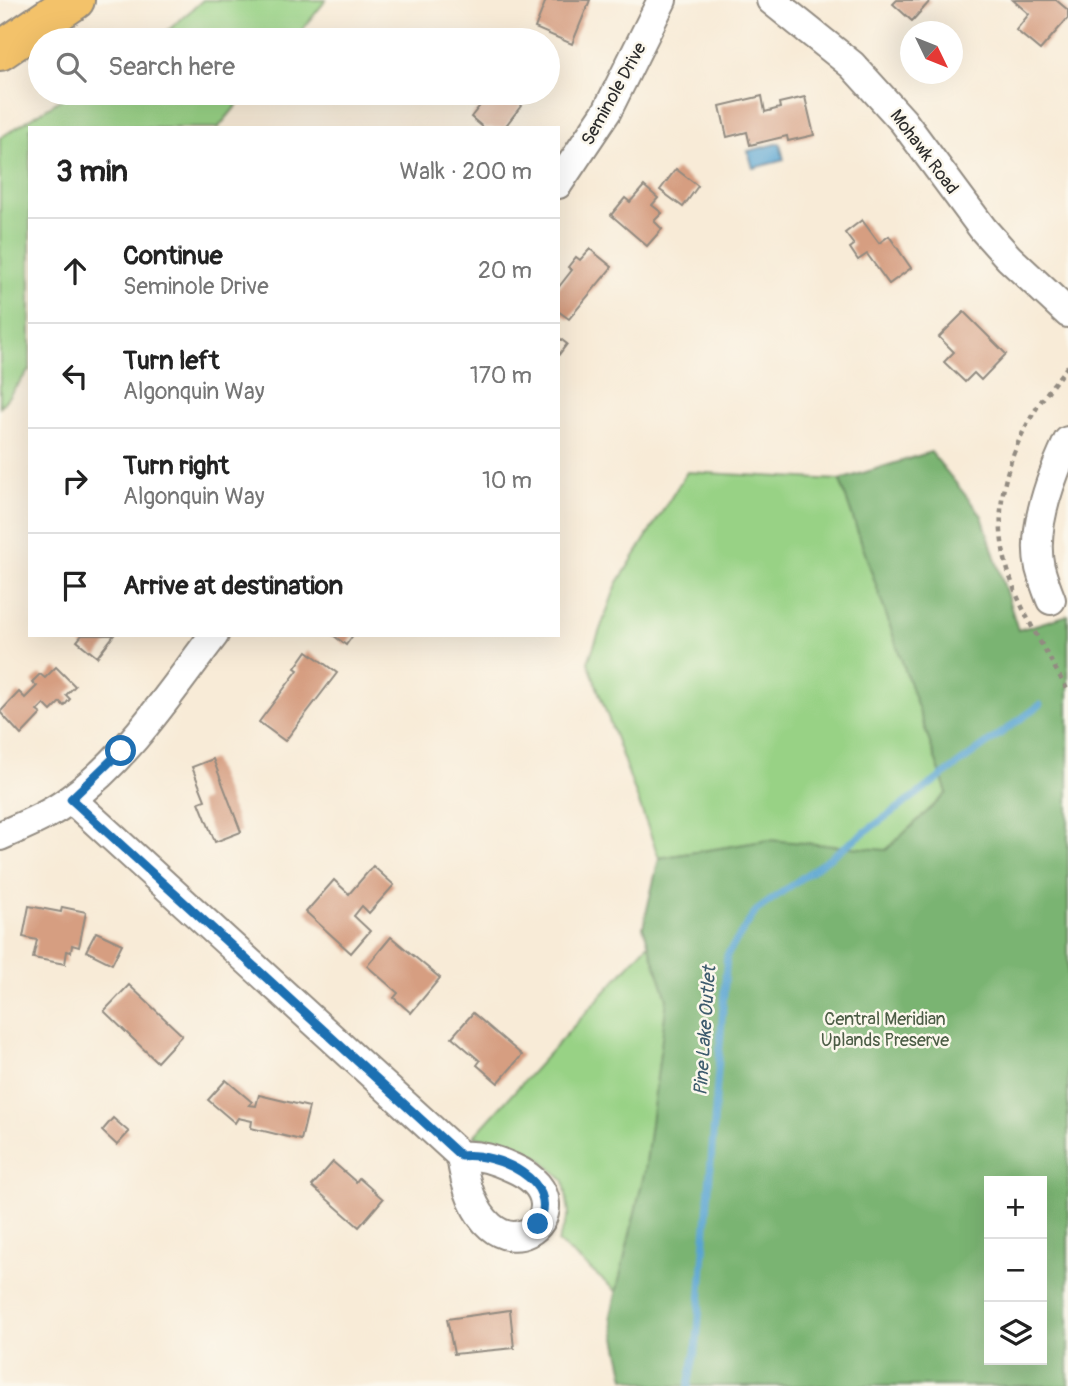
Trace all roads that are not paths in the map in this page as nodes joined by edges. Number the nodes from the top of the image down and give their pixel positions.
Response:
1 (75, 0) edge
2 (662, 0) edge
3 (771, 0) edge
4 (34, 28) edge
5 (28, 32) edge
6 (0, 51) edge
7 (560, 181) edge
8 (1068, 313) edge
9 (1068, 441) edge
10 (1051, 600) dead end
11 (212, 637) edge
12 (71, 799) junction
13 (0, 836) edge
14 (461, 1156) dead end

1 - 4 main road
2 - 7 street, Seminole Drive
3 - 8 street, Mohawk Road
5 - 6 main road
9 - 10 street
11 - 12 street
12 - 13 street
12 - 14 street

